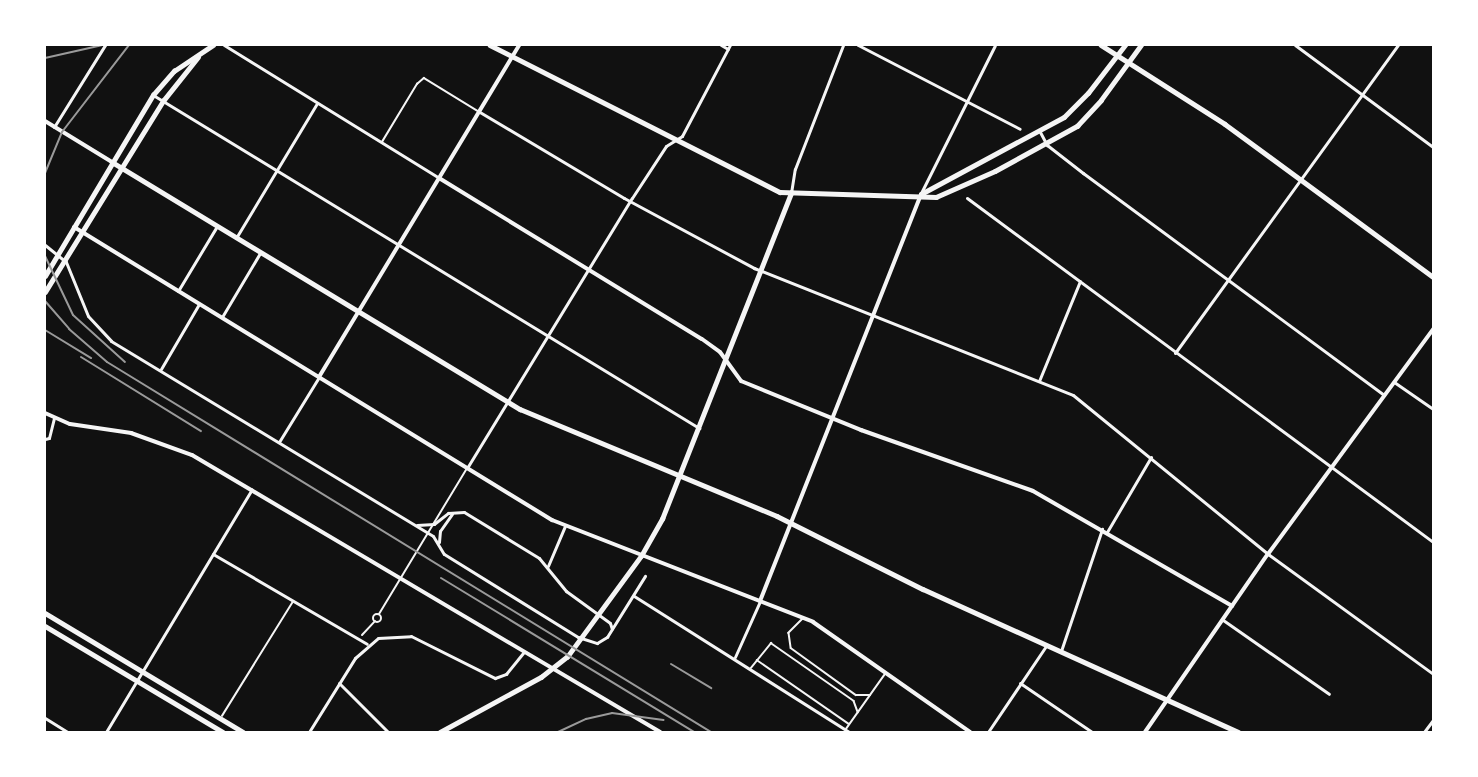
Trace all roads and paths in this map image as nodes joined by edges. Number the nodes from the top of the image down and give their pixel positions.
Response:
1 (105, 45) edge
2 (213, 45) edge
3 (224, 45) edge
4 (490, 45) edge
5 (519, 45) edge
6 (721, 45) edge
7 (843, 45) edge
8 (858, 45) edge
9 (996, 45) edge
10 (1101, 45) edge
11 (1125, 45) edge
12 (1141, 45) edge
13 (1295, 45) edge
14 (1398, 45) edge
15 (729, 47) edge
16 (1118, 54) junction
17 (513, 55) junction
18 (198, 57) junction
19 (1130, 61) junction
20 (1362, 94) junction
21 (153, 95) junction
22 (163, 101) junction
23 (966, 102) junction
24 (317, 104) junction
25 (478, 111) junction
26 (45, 121) edge
27 (54, 127) junction
28 (1020, 129) dead end
29 (1040, 132) junction
30 (676, 141) junction
31 (381, 142) junction
32 (1047, 145) junction
33 (1433, 147) edge
34 (112, 162) junction
35 (120, 167) junction
36 (276, 169) junction
37 (439, 178) junction
38 (1301, 180) junction
39 (791, 193) junction
40 (921, 194) junction
41 (967, 198) dead end
42 (629, 201) junction
43 (217, 226) junction
44 (74, 227) junction
45 (82, 232) junction
46 (236, 237) junction
47 (400, 244) junction
48 (45, 245) edge
49 (260, 253) junction
50 (588, 269) junction
51 (763, 271) junction
52 (45, 276) edge
53 (1433, 278) edge
54 (1227, 279) junction
55 (1080, 281) junction
56 (178, 291) junction
57 (45, 292) edge
58 (199, 304) junction
59 (358, 312) junction
60 (872, 315) junction
61 (222, 317) junction
62 (1433, 329) edge
63 (548, 334) junction
64 (1175, 353) junction
65 (726, 362) junction
66 (161, 369) junction
67 (319, 377) junction
68 (1039, 381) junction
69 (1394, 382) junction
70 (1384, 395) junction
71 (507, 402) junction
72 (1433, 409) edge
73 (47, 414) edge
74 (54, 418) junction
75 (832, 419) junction
76 (45, 420) edge
77 (699, 428) junction
78 (47, 439) edge
79 (279, 442) junction
80 (1151, 457) junction
81 (1331, 467) junction
82 (466, 468) junction
83 (679, 477) junction
84 (252, 489) junction
85 (454, 512) junction
86 (792, 523) junction
87 (415, 525) junction
88 (565, 526) junction
89 (1102, 529) junction
90 (1107, 532) junction
91 (1433, 542) edge
92 (439, 544) junction
93 (213, 554) junction
94 (1268, 554) junction
95 (642, 556) junction
96 (548, 566) junction
97 (645, 576) dead end
98 (634, 596) junction
99 (760, 601) junction
100 (292, 602) junction
101 (1232, 606) junction
102 (45, 613) edge
103 (379, 614) junction
104 (805, 618) junction
105 (1223, 620) junction
106 (375, 621) junction
107 (45, 626) edge
108 (612, 629) junction
109 (362, 635) dead end
110 (367, 644) junction
111 (1046, 646) junction
112 (524, 652) junction
113 (1060, 652) junction
114 (735, 657) junction
115 (756, 659) junction
116 (751, 668) junction
117 (142, 672) junction
118 (886, 674) junction
119 (1433, 674) edge
120 (136, 681) junction
121 (339, 683) junction
122 (1020, 683) junction
123 (1329, 694) dead end
124 (870, 695) junction
125 (1167, 701) junction
126 (858, 712) junction
127 (45, 718) edge
128 (220, 718) junction
129 (1433, 720) edge
130 (849, 724) junction
131 (215, 727) junction
132 (441, 731) edge
133 (847, 731) edge
134 (67, 732) edge
135 (106, 732) edge
136 (223, 732) edge
137 (243, 732) edge
138 (309, 732) edge
139 (388, 732) edge
140 (660, 732) edge
141 (970, 732) edge
142 (988, 732) edge
143 (1092, 732) edge
144 (1145, 732) edge
145 (1238, 732) edge
146 (1424, 732) edge

1 - 27 street
2 - 18 main road
3 - 24 street
4 - 17 main road
5 - 17 street
6 - 15 street
7 - 39 street
8 - 23 street
9 - 23 street
10 - 16 main road
11 - 16 main road
12 - 19 main road
13 - 20 street
14 - 20 street
15 - 30 street
16 - 19 main road
16 - 29 main road
17 - 25 street
17 - 30 main road
18 - 21 main road
18 - 22 main road
19 - 32 main road
19 - 38 main road
20 - 33 street
20 - 38 street
21 - 22 street
21 - 34 main road
22 - 35 main road
22 - 36 street
23 - 28 street
23 - 40 street
24 - 31 street
24 - 36 street
25 - 31 lane
25 - 37 street
25 - 42 street
26 - 27 street
27 - 34 street
29 - 32 street
29 - 40 main road
30 - 39 main road
30 - 42 street
31 - 37 street
32 - 40 main road
32 - 54 street
34 - 35 main road
34 - 44 main road
35 - 43 main road
35 - 45 main road
36 - 46 street
36 - 47 street
37 - 47 street
37 - 50 street
38 - 53 main road
38 - 54 street
39 - 40 main road
39 - 51 main road
40 - 60 street
41 - 55 street
42 - 50 street
42 - 51 street
43 - 46 main road
43 - 56 street
44 - 45 street
44 - 52 main road
45 - 56 street
45 - 57 main road
46 - 49 main road
47 - 59 street
47 - 63 street
48 - 66 street
49 - 59 main road
49 - 61 street
50 - 63 street
50 - 65 street
51 - 60 street
51 - 65 main road
54 - 64 street
54 - 70 street
55 - 64 street
55 - 68 street
56 - 58 street
58 - 61 street
58 - 66 street
59 - 67 street
59 - 71 main road
60 - 68 street
60 - 75 street
61 - 67 street
62 - 69 street
63 - 71 street
63 - 77 street
64 - 81 street
65 - 75 street
65 - 77 main road
66 - 79 street
67 - 79 street
67 - 82 street
68 - 80 street
69 - 70 street
69 - 72 street
70 - 81 street
71 - 82 street
71 - 83 main road
73 - 74 street
73 - 76 street
74 - 78 street
74 - 84 street
75 - 86 street
75 - 89 street
77 - 83 main road
79 - 87 street
80 - 90 street
80 - 94 street
81 - 91 street
81 - 94 street
82 - 88 street
82 - 103 street
83 - 86 main road
83 - 95 main road
84 - 93 street
84 - 112 street
85 - 87 street
85 - 92 street
85 - 96 street
86 - 99 street
86 - 111 main road
87 - 92 street
88 - 95 street
88 - 96 street
89 - 90 street
89 - 113 street
90 - 101 street
92 - 108 street
93 - 100 street
93 - 117 street
94 - 101 street
94 - 119 street
95 - 99 street
95 - 132 main road
96 - 108 street
97 - 98 street
98 - 108 street
98 - 114 street
99 - 104 street
99 - 114 street
100 - 110 street
100 - 128 lane
101 - 105 street
102 - 117 main road
103 - 106 street
103 - 106 street
104 - 118 street
104 - 124 lane
105 - 123 street
105 - 125 street
106 - 109 street
107 - 120 main road
110 - 112 street
110 - 121 street
111 - 113 main road
111 - 122 street
112 - 140 street
113 - 125 main road
114 - 116 street
115 - 116 lane
115 - 126 lane
115 - 130 lane
116 - 133 street
117 - 120 street
117 - 128 main road
118 - 124 lane
118 - 141 street
120 - 131 main road
120 - 135 street
121 - 138 street
121 - 139 street
122 - 142 street
122 - 143 street
124 - 126 lane
125 - 144 street
125 - 145 main road
126 - 130 lane
127 - 134 street
128 - 131 lane
128 - 137 main road
129 - 146 street
130 - 133 lane
131 - 136 main road

